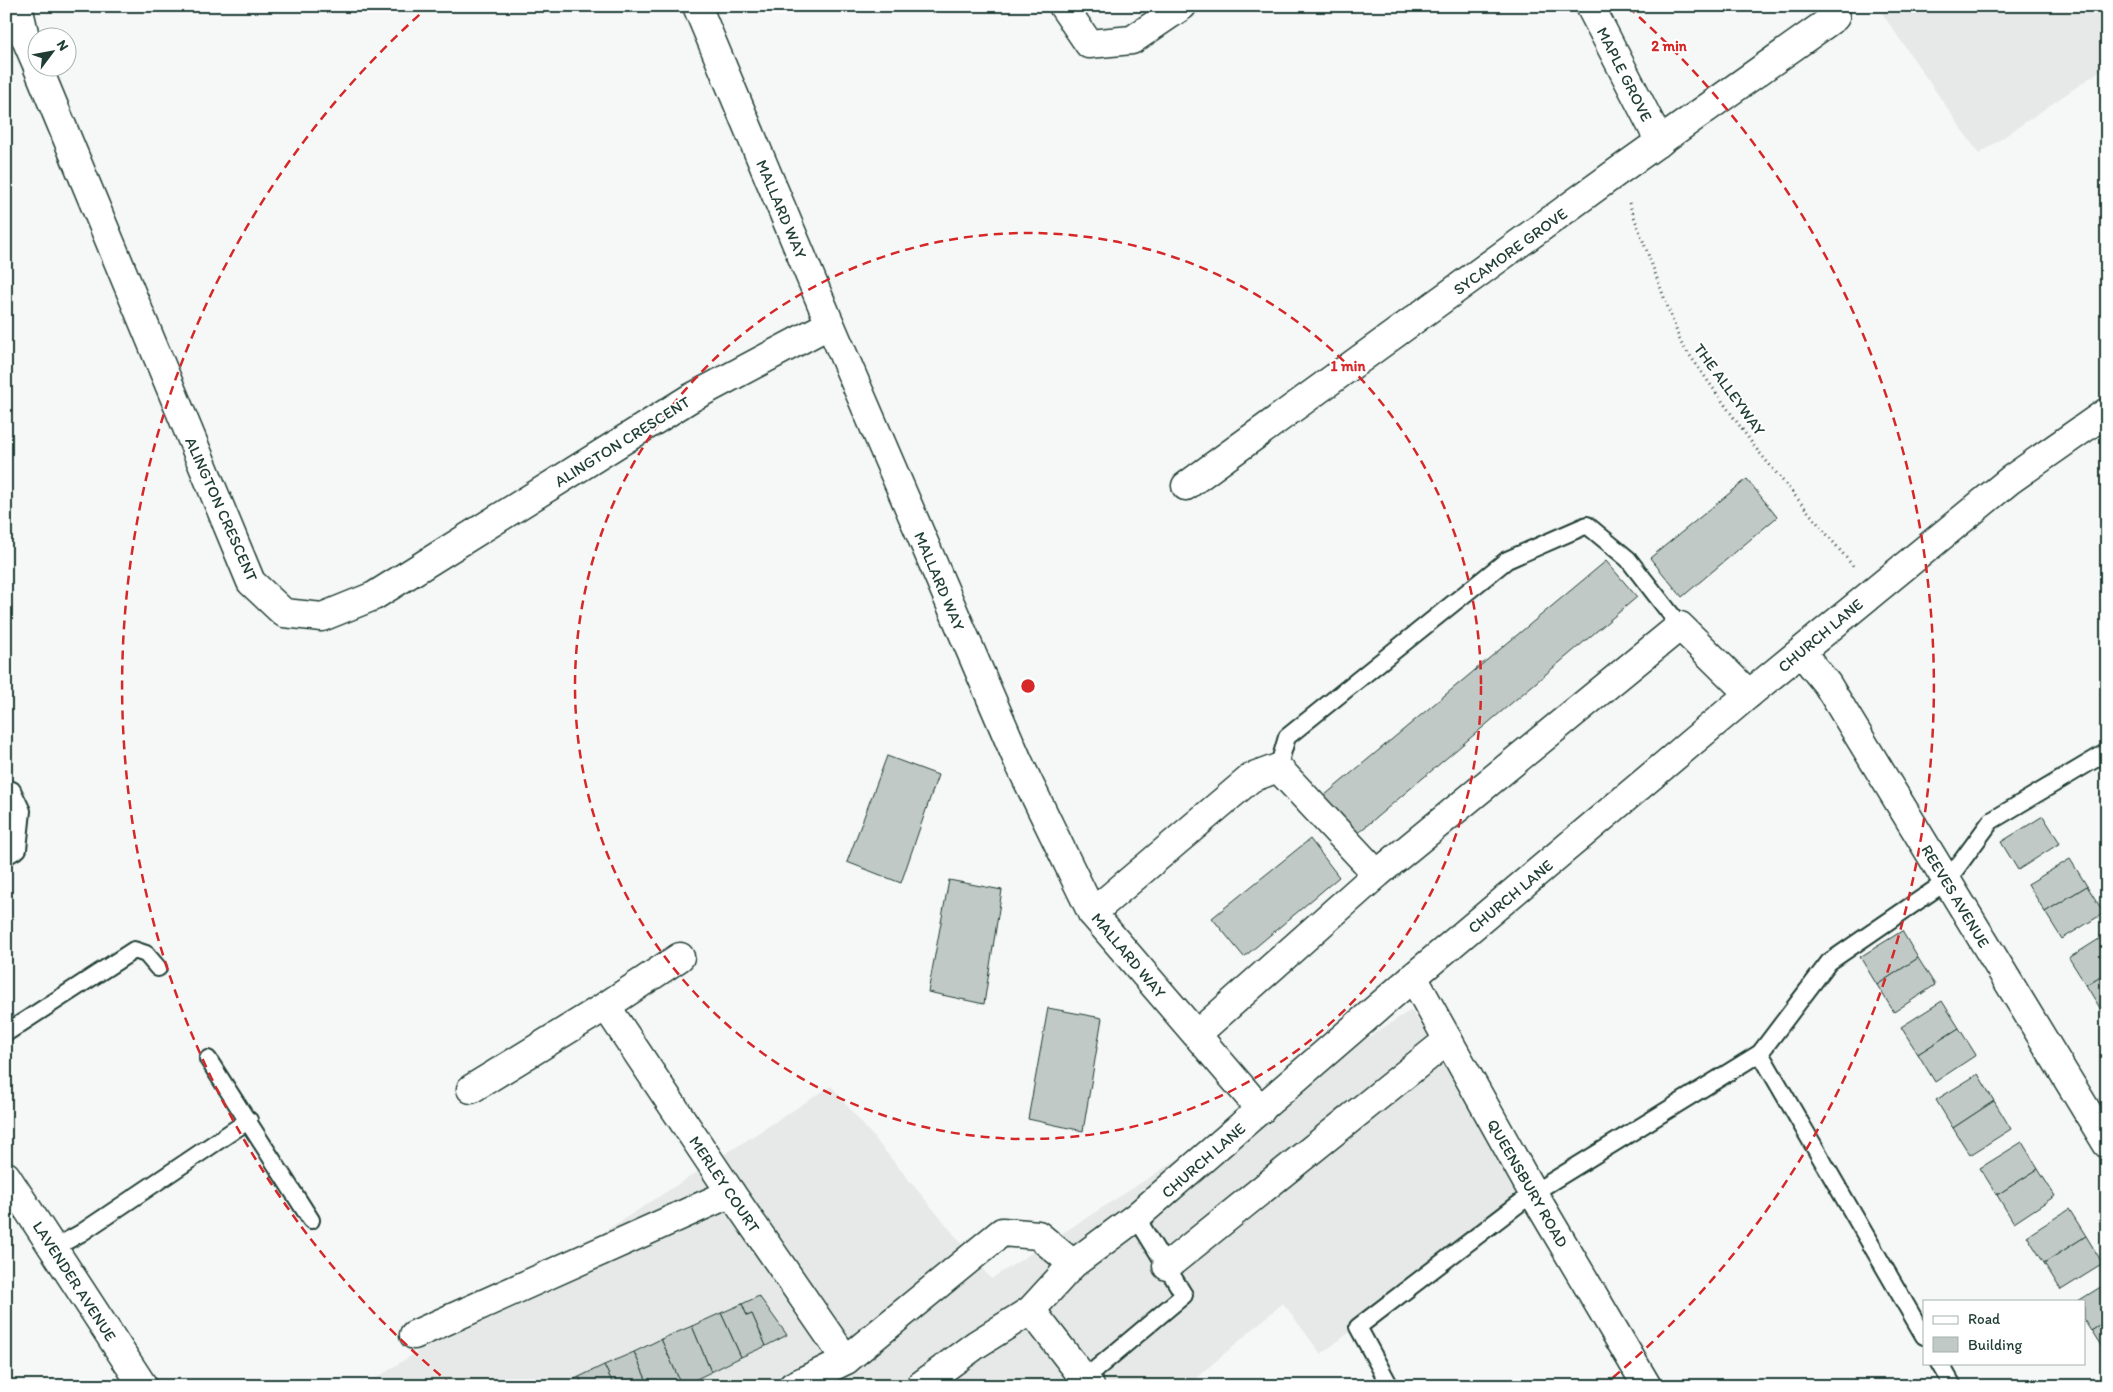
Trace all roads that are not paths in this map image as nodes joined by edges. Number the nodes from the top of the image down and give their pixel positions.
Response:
1 (18, 6) edge
2 (697, 6) edge
3 (1063, 6) edge
4 (1182, 6) edge
5 (1590, 6) edge
6 (1836, 17) dead end
7 (28, 44) edge
8 (43, 78) edge
9 (1660, 142) junction
10 (830, 324) junction
11 (2107, 412) edge
12 (1186, 486) dead end
13 (1680, 626) junction
14 (1801, 652) junction
15 (1750, 694) junction
16 (2107, 752) edge
17 (1278, 768) junction
18 (12, 790) dead end
19 (6, 856) edge
20 (1378, 874) junction
21 (1946, 881) junction
22 (1092, 912) junction
23 (680, 957) dead end
24 (158, 968) dead end
25 (1413, 977) junction
26 (606, 1006) junction
27 (6, 1033) edge
28 (1197, 1034) junction
29 (1448, 1040) junction
30 (1760, 1053) junction
31 (208, 1059) dead end
32 (471, 1089) dead end
33 (1262, 1110) junction
34 (248, 1120) junction
35 (2107, 1144) edge
36 (10, 1190) edge
37 (731, 1194) junction
38 (1533, 1194) junction
39 (1136, 1217) junction
40 (311, 1220) dead end
41 (54, 1248) junction
42 (1073, 1264) junction
43 (1167, 1266) junction
44 (1031, 1310) junction
45 (1923, 1334) edge
46 (414, 1336) dead end
47 (846, 1360) junction
48 (1941, 1364) edge
49 (1084, 1383) edge
50 (143, 1386) edge
51 (793, 1386) edge
52 (920, 1386) edge
53 (1390, 1386) edge
54 (1647, 1386) edge
55 (1953, 1386) edge

1 - 7 street, ALINGTON CRESCENT
2 - 10 street, MALLARD WAY
3 - 4 street
5 - 9 street, MAPLE GROVE
6 - 9 street, SYCAMORE GROVE
8 - 10 street, ALINGTON CRESCENT
9 - 12 street, SYCAMORE GROVE
10 - 22 street, MALLARD WAY
11 - 14 street, CHURCH LANE
13 - 15 street
13 - 17 lane
13 - 20 street
14 - 15 street, CHURCH LANE
14 - 21 street, REEVES AVENUE
15 - 25 street, CHURCH LANE
16 - 21 lane
17 - 20 street
17 - 22 street
18 - 19 lane
20 - 28 street
21 - 30 lane
21 - 35 street, REEVES AVENUE
22 - 28 street, MALLARD WAY
23 - 26 street
24 - 27 lane
25 - 29 street, QUEENSBURY ROAD
25 - 33 street, CHURCH LANE
26 - 32 street
26 - 37 street, MERLEY COURT
28 - 33 street, MALLARD WAY
29 - 38 street, QUEENSBURY ROAD
29 - 43 street
30 - 38 lane
30 - 45 lane
31 - 34 lane
33 - 39 street, CHURCH LANE
34 - 40 lane
34 - 41 lane
36 - 41 street, LAVENDER AVENUE
37 - 46 street
37 - 47 street, MERLEY COURT
38 - 53 lane
38 - 54 street, QUEENSBURY ROAD
39 - 42 street, CHURCH LANE
39 - 43 lane
41 - 50 street, LAVENDER AVENUE
42 - 44 street, CHURCH LANE
42 - 47 street
43 - 49 lane
44 - 49 street
44 - 52 street, CHURCH LANE
47 - 51 street
48 - 55 lane

